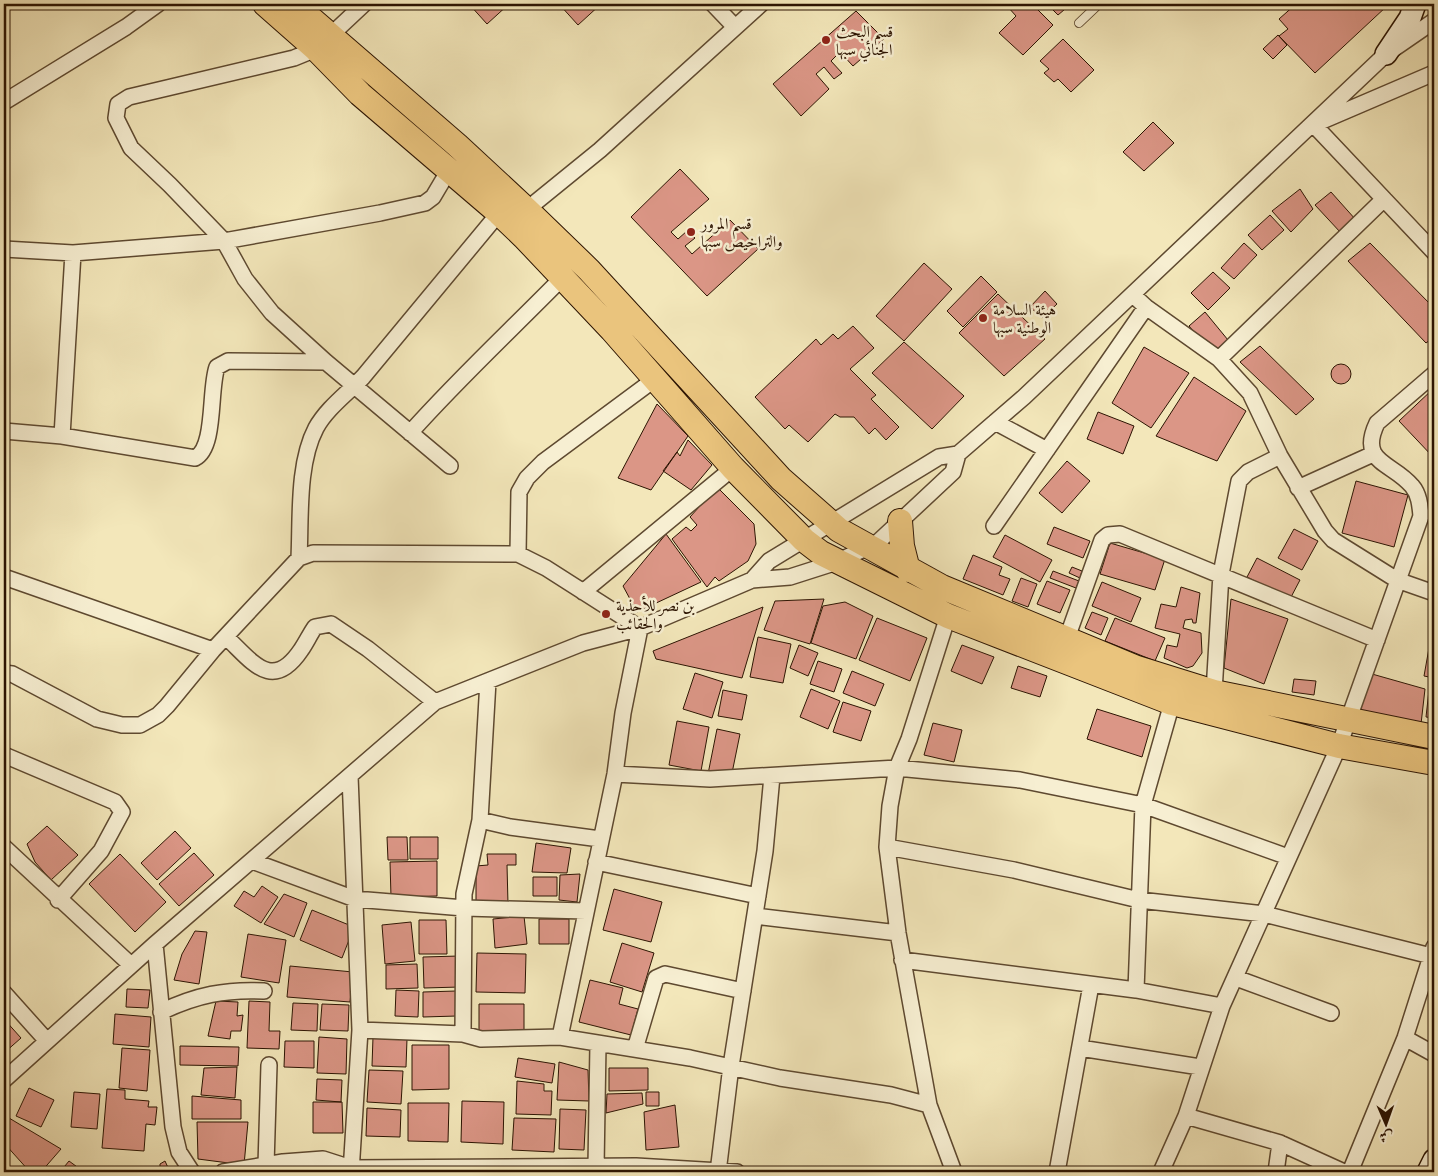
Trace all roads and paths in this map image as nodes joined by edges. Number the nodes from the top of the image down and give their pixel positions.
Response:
1 (158, 4) edge
2 (265, 4) edge
3 (294, 4) edge
4 (364, 4) edge
5 (713, 4) edge
6 (761, 4) edge
7 (1099, 4) edge
8 (1414, 4) edge
9 (1434, 21) edge
10 (1080, 23) dead end
11 (735, 27) junction
12 (323, 42) junction
13 (1386, 54) junction
14 (1434, 73) edge
15 (4, 102) edge
16 (1314, 125) junction
17 (449, 170) junction
18 (1384, 199) junction
19 (512, 215) junction
20 (224, 241) junction
21 (4, 249) edge
22 (1434, 252) edge
23 (73, 253) junction
24 (562, 278) junction
25 (1133, 295) junction
26 (1146, 307) junction
27 (1219, 359) junction
28 (326, 362) junction
29 (1434, 374) edge
30 (655, 379) junction
31 (354, 386) junction
32 (995, 422) junction
33 (4, 431) edge
34 (410, 433) junction
35 (62, 436) junction
36 (1047, 450) junction
37 (958, 454) junction
38 (1373, 454) junction
39 (1280, 456) junction
40 (450, 466) dead end
41 (733, 468) junction
42 (1298, 488) junction
43 (900, 521) junction
44 (832, 525) junction
45 (994, 526) dead end
46 (804, 540) junction
47 (868, 547) junction
48 (518, 554) junction
49 (299, 558) junction
50 (837, 562) junction
51 (908, 570) junction
52 (1221, 574) junction
53 (4, 577) edge
54 (752, 580) junction
55 (1397, 580) junction
56 (583, 592) junction
57 (1434, 594) edge
58 (948, 616) junction
59 (640, 628) junction
60 (226, 637) junction
61 (1067, 638) junction
62 (1377, 640) junction
63 (213, 650) junction
64 (4, 673) edge
65 (488, 681) junction
66 (1214, 692) junction
67 (435, 702) junction
68 (1172, 703) junction
69 (1349, 719) junction
70 (1434, 737) edge
71 (1339, 746) junction
72 (4, 755) edge
73 (1434, 763) edge
74 (897, 768) junction
75 (615, 774) junction
76 (350, 776) junction
77 (772, 776) junction
78 (1143, 805) junction
79 (480, 820) junction
80 (600, 839) junction
81 (4, 847) edge
82 (888, 847) junction
83 (1288, 856) junction
84 (252, 861) junction
85 (596, 862) junction
86 (758, 896) junction
87 (355, 899) junction
88 (58, 900) junction
89 (1139, 900) junction
90 (464, 908) junction
91 (586, 912) junction
92 (1264, 914) junction
93 (755, 916) junction
94 (898, 933) junction
95 (155, 944) junction
96 (1432, 952) edge
97 (902, 960) junction
98 (131, 965) junction
99 (1236, 978) junction
100 (1091, 985) junction
101 (1136, 990) junction
102 (264, 991) dead end
103 (743, 991) junction
104 (4, 993) edge
105 (1222, 1006) junction
106 (161, 1012) junction
107 (1331, 1013) dead end
108 (360, 1030) junction
109 (463, 1034) junction
110 (560, 1037) junction
111 (1405, 1038) junction
112 (47, 1041) junction
113 (598, 1044) junction
114 (1080, 1048) junction
115 (635, 1049) junction
116 (1434, 1054) edge
117 (269, 1065) dead end
118 (731, 1066) junction
119 (1200, 1068) junction
120 (4, 1080) edge
121 (930, 1105) junction
122 (1186, 1116) junction
123 (1280, 1143) junction
124 (1434, 1160) edge
125 (266, 1165) junction
126 (596, 1166) junction
127 (514, 1169) edge
128 (351, 1170) edge
129 (718, 1171) edge
130 (192, 1172) edge
131 (223, 1172) edge
132 (737, 1172) edge
133 (954, 1172) edge
134 (1057, 1172) edge
135 (1161, 1172) edge
136 (1276, 1172) edge
137 (1344, 1172) edge
138 (1350, 1172) edge
139 (1428, 1172) edge

1 - 15 street
2 - 12 main road
3 - 12 main road
4 - 12 street
5 - 11 street
6 - 11 street
7 - 10 lane
8 - 13 street
9 - 13 street
11 - 19 street
12 - 17 main road
12 - 19 main road
12 - 20 street
13 - 16 street
14 - 16 street
16 - 18 street
16 - 25 street
17 - 19 main road
17 - 20 street
18 - 22 street
18 - 27 street
19 - 24 main road
19 - 31 street
19 - 44 main road
20 - 23 street
20 - 28 street
21 - 23 street
23 - 35 street
24 - 30 main road
24 - 34 street
25 - 26 street
25 - 32 street
26 - 27 street
26 - 36 street
27 - 39 street
28 - 31 street
28 - 35 street
29 - 38 street
30 - 41 main road
30 - 48 street
31 - 34 street
31 - 49 street
32 - 36 street
32 - 37 street
33 - 35 street
34 - 40 street
36 - 45 street
37 - 43 street
37 - 44 street
38 - 42 street
38 - 55 street
39 - 42 street
39 - 52 street
41 - 46 main road
41 - 56 street
42 - 55 street
43 - 47 street
43 - 51 main road
44 - 46 street
44 - 47 main road
46 - 50 main road
46 - 54 street
47 - 50 street
47 - 51 main road
48 - 49 street
48 - 56 street
49 - 60 street
50 - 54 street
50 - 58 main road
51 - 61 main road
52 - 61 street
52 - 62 street
52 - 66 street
53 - 63 street
54 - 59 street
55 - 57 street
55 - 62 street
56 - 59 street
58 - 68 main road
58 - 74 street
59 - 65 street
59 - 75 street
60 - 63 street
60 - 67 street
61 - 66 main road
62 - 69 street
63 - 64 street
65 - 67 street
65 - 79 street
66 - 69 main road
67 - 76 street
68 - 71 main road
68 - 78 street
69 - 70 main road
69 - 71 street
71 - 73 main road
71 - 83 street
72 - 88 street
74 - 77 street
74 - 78 street
74 - 82 street
75 - 77 street
75 - 80 street
76 - 84 street
76 - 87 street
77 - 86 street
78 - 83 street
78 - 89 street
79 - 80 street
79 - 90 street
80 - 85 street
81 - 88 street
82 - 89 street
82 - 94 street
83 - 92 street
84 - 87 street
84 - 95 street
85 - 86 street
85 - 91 street
86 - 93 street
87 - 90 street
87 - 108 street
88 - 98 street
89 - 92 street
89 - 101 street
90 - 91 street
90 - 109 street
91 - 110 street
92 - 96 street
92 - 99 street
93 - 94 street
93 - 103 street
94 - 97 street
95 - 98 street
95 - 106 street
96 - 111 street
97 - 100 street
97 - 121 street
98 - 112 street
99 - 105 street
99 - 107 street
100 - 101 street
100 - 114 street
101 - 105 street
102 - 106 street
103 - 115 street
103 - 118 street
104 - 112 street
105 - 119 street
106 - 130 street
108 - 109 street
108 - 128 street
109 - 110 street
110 - 113 street
111 - 116 street
111 - 138 street
112 - 120 street
113 - 115 street
113 - 126 street
114 - 119 street
114 - 134 street
115 - 118 street
117 - 125 street
118 - 121 street
118 - 129 street
119 - 122 street
121 - 133 street
122 - 123 street
122 - 135 street
123 - 136 street
123 - 137 street
124 - 139 street
125 - 128 street
125 - 131 street
126 - 127 street
126 - 129 street
127 - 128 street
129 - 132 street

